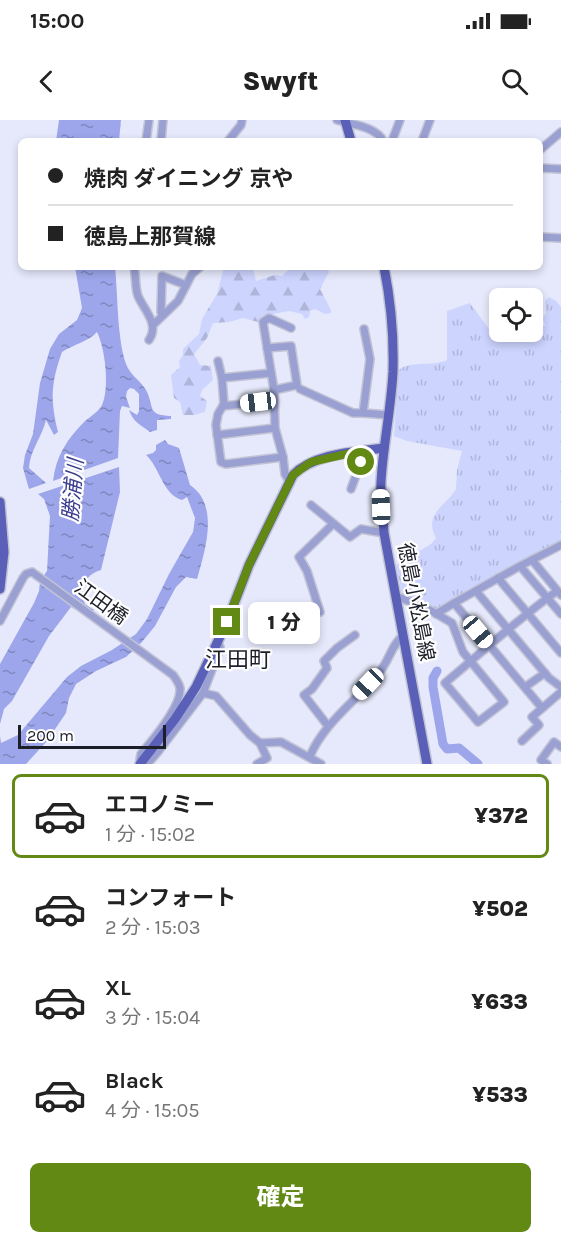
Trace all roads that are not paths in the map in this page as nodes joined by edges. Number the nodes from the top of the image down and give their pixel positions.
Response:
1 (149, 120) edge
2 (163, 120) edge
3 (242, 120) edge
4 (400, 120) edge
5 (430, 120) edge
6 (343, 121) edge
7 (561, 132) edge
8 (146, 138) edge
9 (161, 138) edge
10 (230, 138) edge
11 (350, 138) edge
12 (381, 138) edge
13 (393, 138) edge
14 (423, 138) edge
15 (543, 147) edge
16 (543, 168) edge
17 (561, 169) edge
18 (543, 237) edge
19 (561, 238) edge
20 (135, 270) edge
21 (163, 270) edge
22 (197, 270) edge
23 (384, 270) edge
24 (162, 276) junction
25 (186, 285) junction
26 (162, 315) junction
27 (153, 325) junction
28 (291, 328) dead end
29 (364, 329) dead end
30 (149, 340) dead end
31 (267, 348) junction
32 (218, 361) dead end
33 (271, 373) junction
34 (222, 378) junction
35 (300, 389) dead end
36 (274, 390) junction
37 (274, 401) junction
38 (224, 406) junction
39 (363, 413) junction
40 (388, 415) junction
41 (275, 428) junction
42 (217, 435) junction
43 (384, 448) junction
44 (360, 451) junction
45 (284, 457) junction
46 (289, 481) junction
47 (351, 489) dead end
48 (0, 502) edge
49 (311, 506) dead end
50 (333, 524) junction
51 (384, 533) junction
52 (561, 545) edge
53 (532, 560) junction
54 (520, 566) junction
55 (498, 578) junction
56 (0, 589) edge
57 (476, 591) junction
58 (559, 593) edge
59 (396, 596) junction
60 (547, 598) junction
61 (454, 603) junction
62 (320, 612) dead end
63 (436, 614) junction
64 (528, 614) junction
65 (561, 614) edge
66 (0, 621) edge
67 (509, 629) junction
68 (355, 635) dead end
69 (404, 636) junction
70 (218, 642) junction
71 (490, 646) junction
72 (561, 653) edge
73 (471, 662) junction
74 (545, 673) junction
75 (525, 687) junction
76 (561, 690) edge
77 (203, 693) junction
78 (542, 708) junction
79 (328, 726) junction
80 (522, 741) dead end
81 (260, 743) junction
82 (561, 747) edge
83 (310, 756) junction
84 (269, 761) edge
85 (141, 763) edge
86 (257, 764) edge
87 (321, 764) edge
88 (428, 764) edge
89 (547, 764) edge

1 - 8 street
2 - 9 street
3 - 10 street
4 - 13 street
5 - 14 street
6 - 11 main road
6 - 12 street
7 - 15 street
16 - 17 street
18 - 19 street
20 - 27 street
21 - 24 street
22 - 25 street
23 - 40 main road, 徳島小松島線
24 - 25 street
24 - 26 street
25 - 26 street
26 - 27 street
27 - 30 street
28 - 31 street
29 - 39 street
31 - 33 street
31 - 36 street
32 - 34 street
33 - 34 street
33 - 36 street
34 - 38 street
35 - 39 street
36 - 37 street
37 - 38 street
37 - 41 street
38 - 42 street
39 - 40 street
40 - 43 main road, 徳島小松島線
41 - 42 street
41 - 45 street
42 - 45 street
43 - 44 main road
43 - 51 main road, 徳島小松島線
44 - 46 main road
44 - 47 street
45 - 46 street
46 - 70 main road
48 - 56 main road
49 - 50 street
50 - 51 street
50 - 62 street
51 - 59 main road, 徳島小松島線
52 - 53 street
53 - 54 street
53 - 58 street
54 - 55 street
54 - 60 street
55 - 57 street
55 - 64 street
57 - 61 street
57 - 67 street
58 - 60 street
59 - 63 street
59 - 69 main road, 徳島小松島線
60 - 64 street
60 - 65 street
61 - 63 street
61 - 71 street
63 - 73 street
64 - 67 street
64 - 72 street
66 - 85 street, 江田橋
67 - 71 street
67 - 74 street
68 - 79 street
69 - 79 street
69 - 88 main road, 徳島小松島線
70 - 77 street
70 - 85 main road
71 - 73 street
71 - 75 street
73 - 73 street
74 - 75 street
74 - 76 street
75 - 78 street
76 - 78 street
77 - 81 street
77 - 85 street
78 - 80 street
79 - 83 street
81 - 83 street
81 - 84 street
82 - 89 street
83 - 87 street
84 - 86 street

